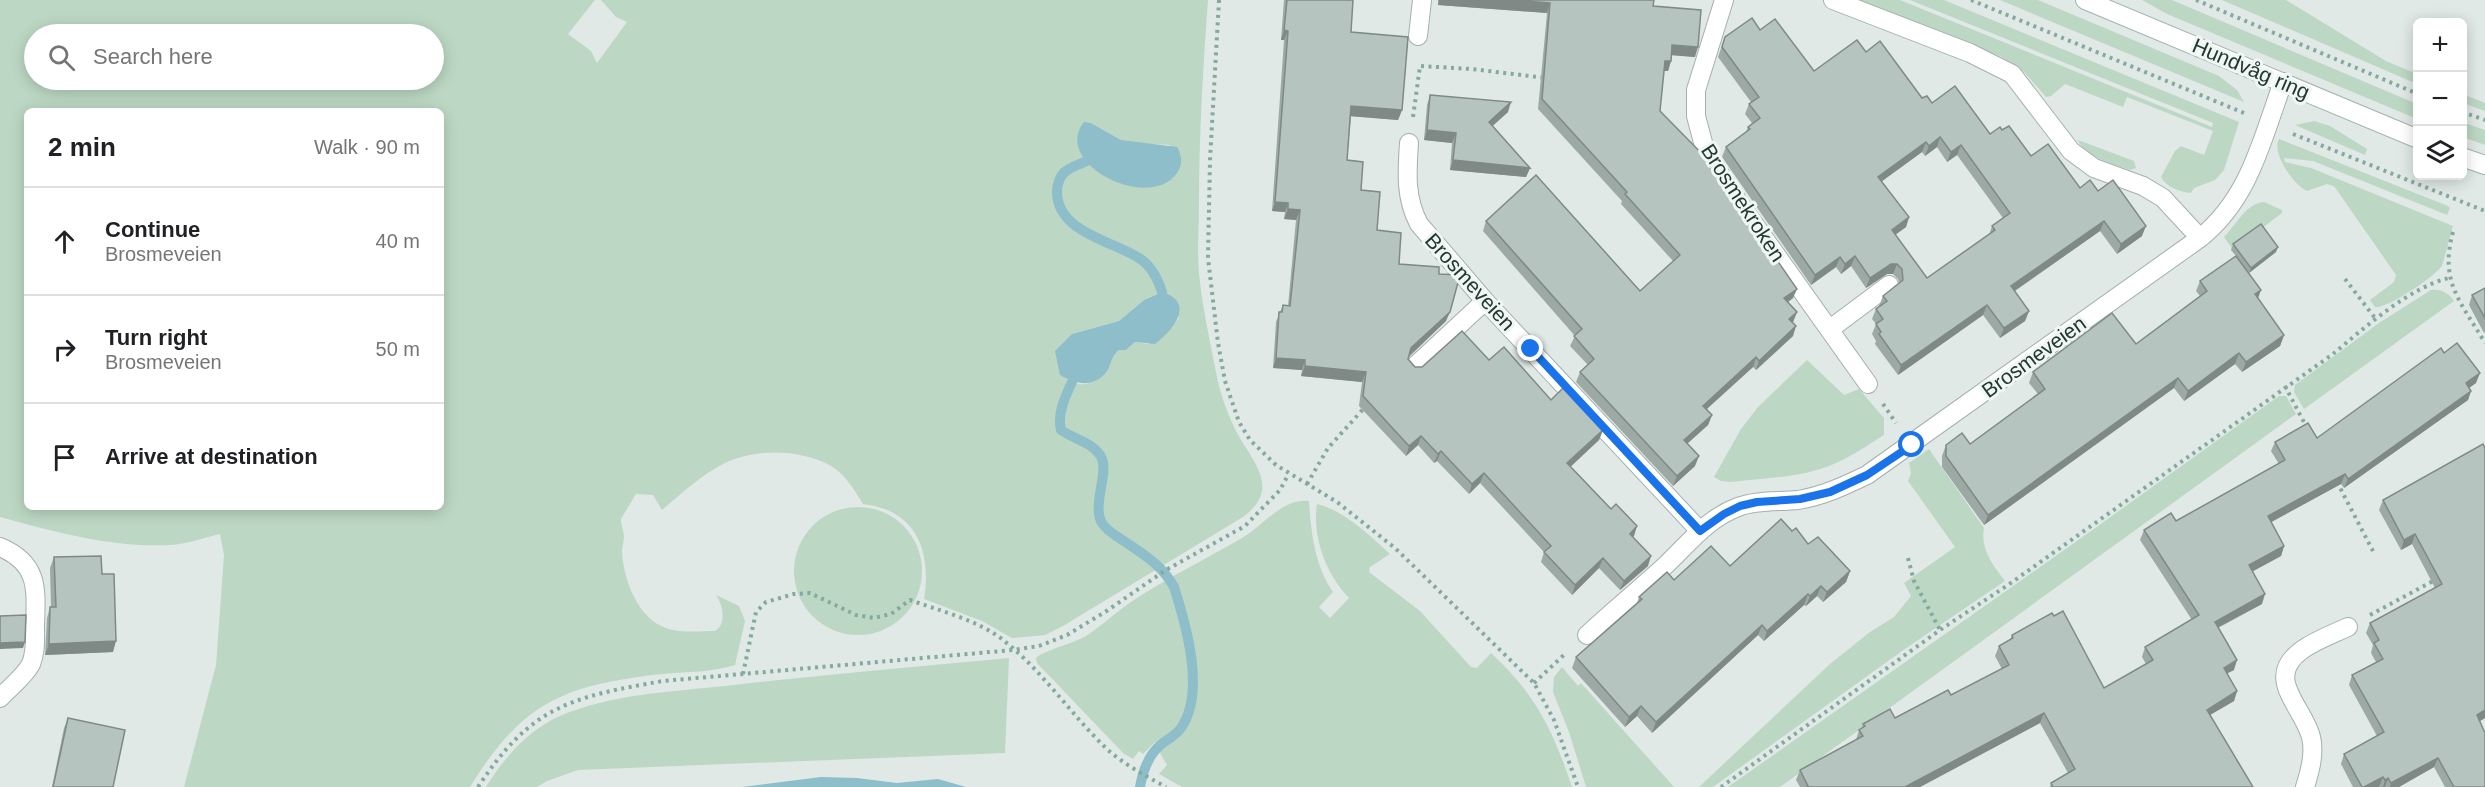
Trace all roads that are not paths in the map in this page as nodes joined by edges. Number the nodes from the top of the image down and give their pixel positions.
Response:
1 (1422, 0) edge
2 (1724, 0) edge
3 (1833, 0) edge
4 (2085, 0) edge
5 (1418, 36) dead end
6 (2283, 82) junction
7 (2413, 137) edge
8 (1409, 143) road end
9 (2467, 158) edge
10 (2485, 165) edge
11 (2200, 238) junction
12 (1889, 285) dead end
13 (1485, 301) junction
14 (1830, 329) junction
15 (1415, 366) edge
16 (1868, 384) road end
17 (1700, 531) junction
18 (0, 547) edge
19 (2348, 627) road end
20 (1587, 634) road end
21 (0, 698) edge
22 (2305, 787) edge

1 - 5 street
2 - 14 street, Brosmekroken
3 - 11 street
4 - 6 street, Hundvåg ring
6 - 7 street, Hundvåg ring
6 - 11 street, Brosmeveien
8 - 13 street, Brosmeveien
9 - 10 street
11 - 17 street, Brosmeveien
12 - 14 street
13 - 15 street
13 - 17 street, Brosmeveien
14 - 16 street, Brosmekroken
17 - 20 street, Brosmeveien
18 - 21 street
19 - 22 street

